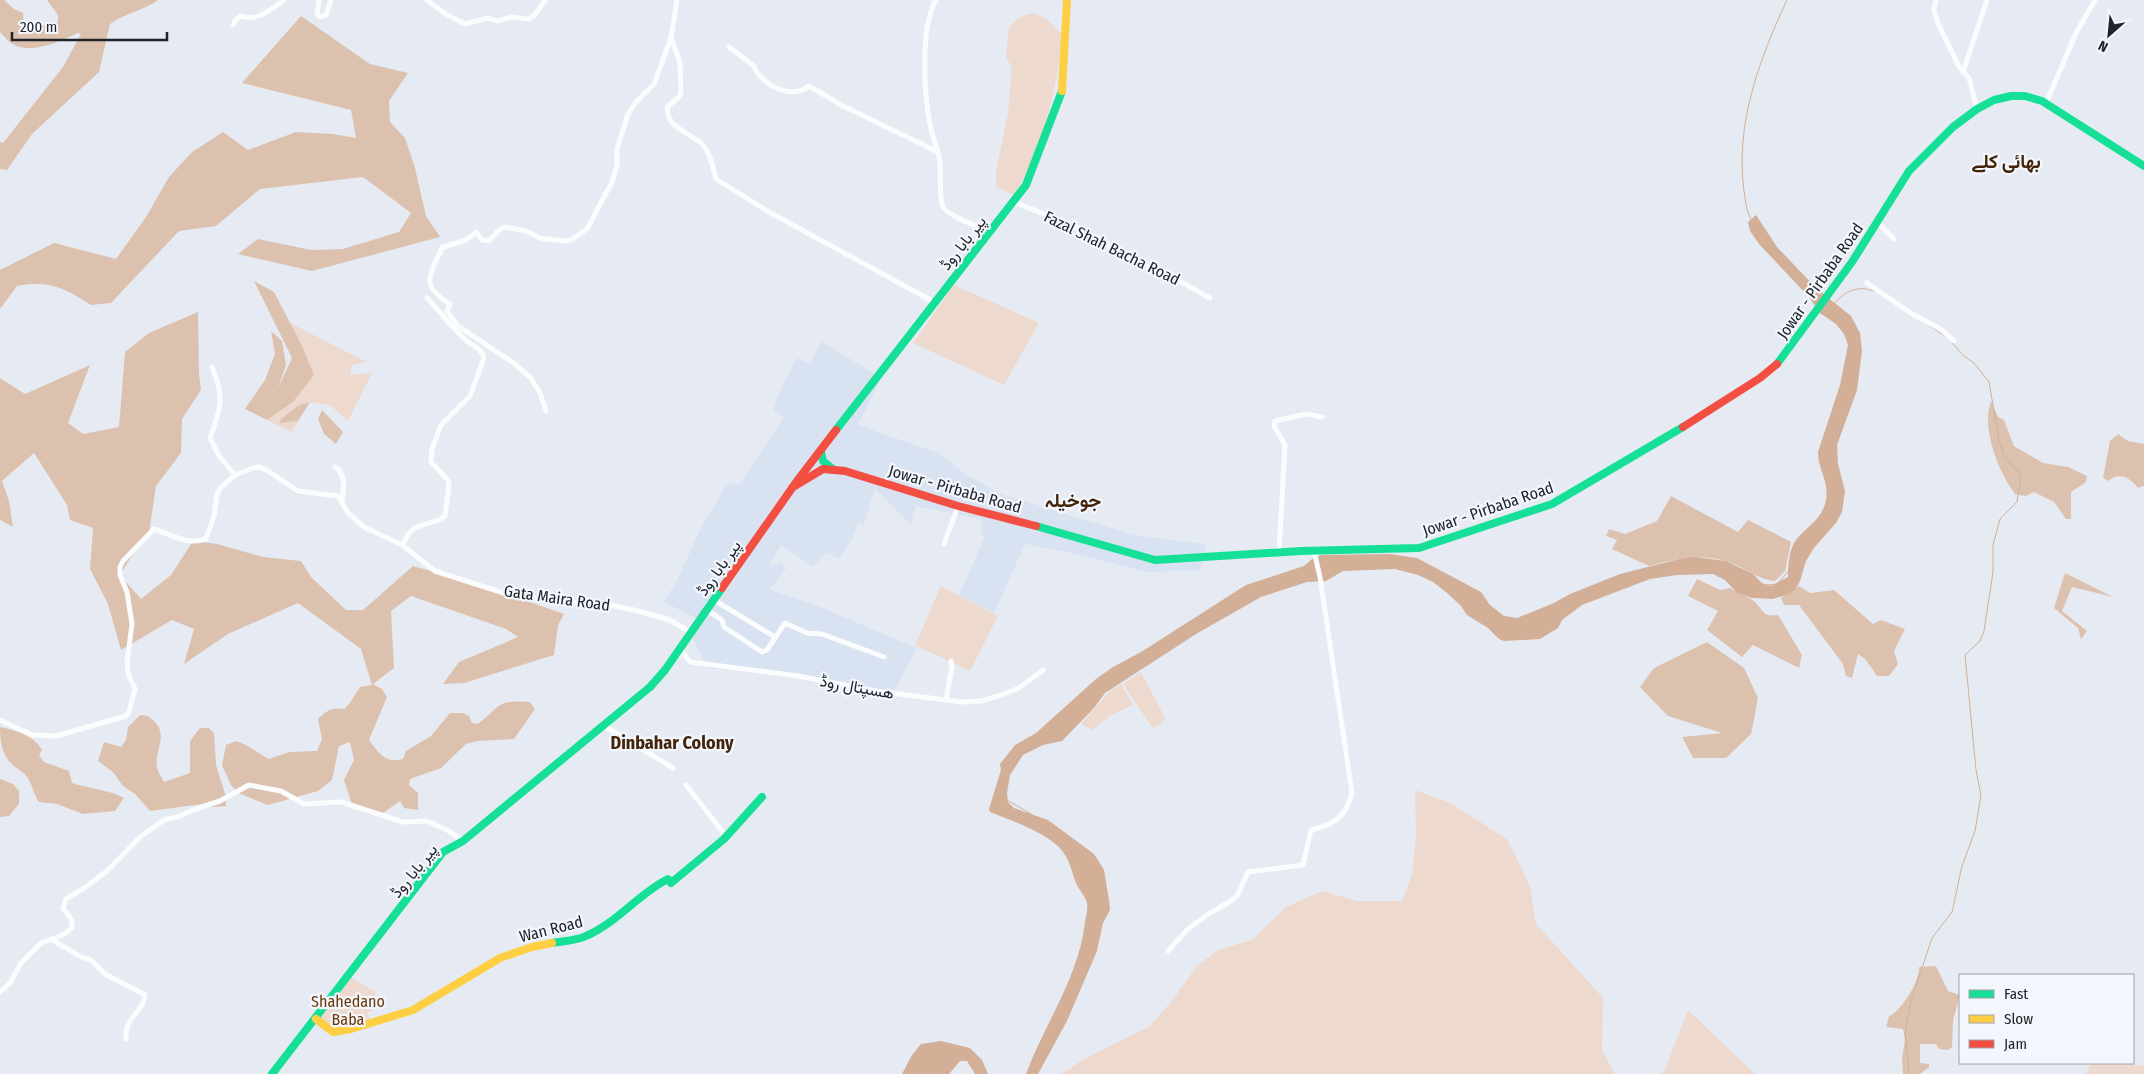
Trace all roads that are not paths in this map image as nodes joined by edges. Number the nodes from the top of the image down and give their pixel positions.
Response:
1 (284, 0) edge
2 (319, 0) edge
3 (331, 0) edge
4 (427, 0) edge
5 (545, 0) edge
6 (677, 0) edge
7 (936, 0) edge
8 (1067, 0) edge
9 (1936, 0) edge
10 (1987, 0) edge
11 (2095, 0) edge
12 (233, 26) dead end
13 (671, 38) junction
14 (730, 47) dead end
15 (1963, 72) junction
16 (2046, 103) junction
17 (1977, 109) junction
18 (936, 151) junction
19 (2144, 166) edge
20 (1014, 202) junction
21 (1876, 222) junction
22 (989, 232) junction
23 (1894, 239) dead end
24 (1867, 283) dead end
25 (427, 298) dead end
26 (1210, 298) dead end
27 (934, 302) junction
28 (1954, 341) dead end
29 (212, 366) dead end
30 (546, 411) dead end
31 (1322, 417) dead end
32 (821, 452) junction
33 (335, 467) dead end
34 (833, 469) junction
35 (235, 475) junction
36 (793, 488) junction
37 (342, 500) junction
38 (958, 506) junction
39 (944, 544) dead end
40 (402, 545) junction
41 (1314, 551) junction
42 (1279, 552) junction
43 (714, 600) junction
44 (707, 610) junction
45 (735, 612) junction
46 (722, 620) junction
47 (691, 633) junction
48 (775, 637) junction
49 (884, 657) dead end
50 (672, 660) junction
51 (951, 661) dead end
52 (1043, 670) dead end
53 (946, 700) junction
54 (0, 720) edge
55 (603, 725) junction
56 (673, 768) dead end
57 (686, 785) dead end
58 (762, 797) dead end
59 (726, 836) junction
60 (463, 840) junction
61 (51, 939) junction
62 (1168, 950) dead end
63 (0, 992) edge
64 (316, 1019) junction
65 (126, 1039) dead end
66 (272, 1074) edge

1 - 12 street
2 - 3 street
4 - 5 street
6 - 13 street
7 - 18 street
8 - 20 main road, پیر بابا روڈ
9 - 15 street
10 - 15 street
11 - 16 street
13 - 27 street
13 - 30 street
14 - 18 street
15 - 17 street
16 - 17 main road, Jowar - Pirbaba Road
16 - 19 main road, Jowar - Pirbaba Road
17 - 21 main road, Jowar - Pirbaba Road
18 - 22 street
20 - 22 main road, پیر بابا روڈ
20 - 26 street, Fazal Shah Bacha Road
21 - 23 street
21 - 41 main road, Jowar - Pirbaba Road
22 - 27 main road, پیر بابا روڈ
24 - 28 street
25 - 40 street
27 - 32 main road, پیر بابا روڈ
29 - 35 street
31 - 42 street
32 - 34 main road
32 - 36 main road, پیر بابا روڈ
33 - 37 street
34 - 36 main road
34 - 38 main road, Jowar - Pirbaba Road
35 - 37 street
35 - 54 street
36 - 43 main road, پیر بابا روڈ
37 - 40 street, Gata Maira Road
38 - 39 street
38 - 42 main road, Jowar - Pirbaba Road
40 - 47 street, Gata Maira Road
41 - 42 main road, Jowar - Pirbaba Road
41 - 62 street
43 - 44 main road, پیر بابا روڈ
43 - 45 street
44 - 46 street
44 - 47 main road, پیر بابا روڈ
45 - 46 street
45 - 48 street
46 - 48 street
47 - 50 main road, پیر بابا روڈ
48 - 49 street
50 - 53 street, ھسپتال روڈ
50 - 55 main road, پیر بابا روڈ
51 - 53 street
52 - 53 street, ھسپتال روڈ
55 - 56 street
55 - 60 main road, پیر بابا روڈ
57 - 59 street
58 - 59 main road, Wan Road
59 - 64 main road, Wan Road
60 - 61 street
60 - 64 main road, پیر بابا روڈ
61 - 63 street
61 - 65 street
64 - 66 main road, پیر بابا روڈ

